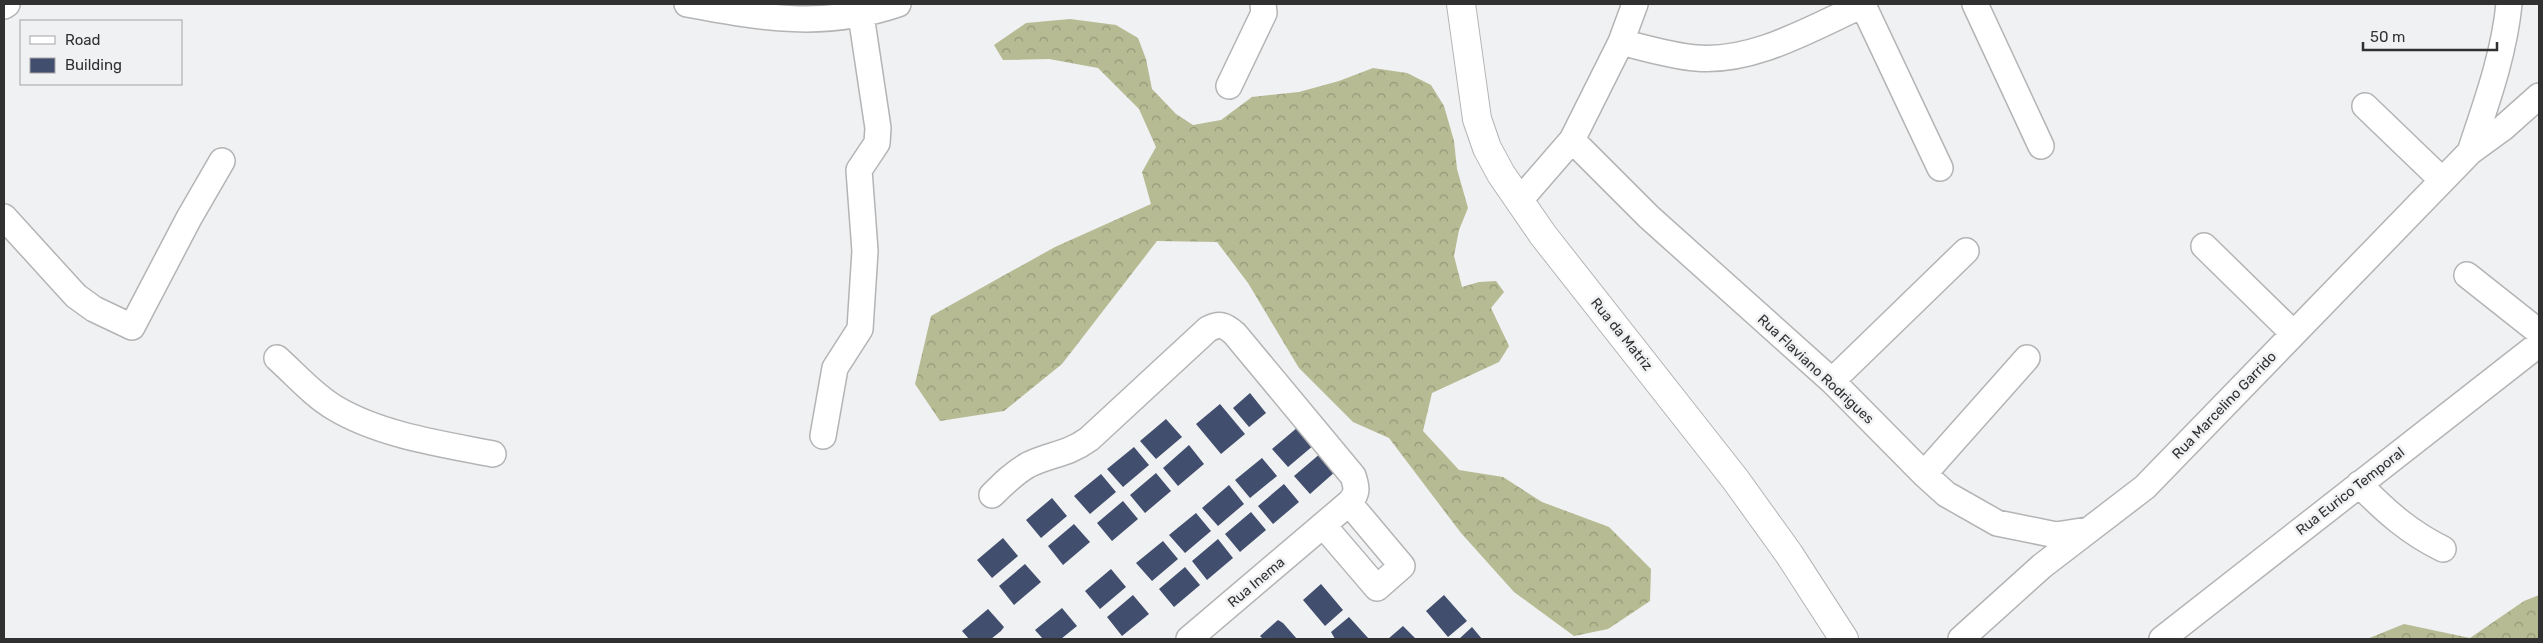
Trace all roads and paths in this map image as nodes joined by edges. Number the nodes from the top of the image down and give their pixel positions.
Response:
1 (7, 4) edge
2 (687, 4) edge
3 (898, 4) edge
4 (1263, 4) edge
5 (1460, 4) edge
6 (1635, 4) edge
7 (1864, 4) edge
8 (1975, 4) edge
9 (2509, 4) edge
10 (4, 6) edge
11 (1833, 11) edge
12 (861, 16) junction
13 (1621, 42) junction
14 (1229, 86) dead end
15 (2539, 96) edge
16 (2366, 106) dead end
17 (1572, 140) junction
18 (2041, 146) dead end
19 (2470, 152) junction
20 (222, 160) dead end
21 (1940, 168) dead end
22 (2442, 180) junction
23 (1520, 201) junction
24 (4, 217) edge
25 (2204, 246) dead end
26 (1966, 251) dead end
27 (2467, 275) dead end
28 (2539, 332) edge
29 (2293, 333) junction
30 (2539, 344) edge
31 (277, 358) dead end
32 (2027, 358) dead end
33 (1832, 381) junction
34 (823, 436) dead end
35 (493, 454) dead end
36 (1924, 474) junction
37 (2359, 484) junction
38 (992, 495) dead end
39 (1349, 503) junction
40 (1323, 525) junction
41 (2091, 530) junction
42 (2444, 549) dead end
43 (1189, 639) edge
44 (1844, 639) edge
45 (1960, 639) edge
46 (2162, 639) edge

1 - 10 street
2 - 12 street
3 - 12 street
4 - 14 street
5 - 23 main road, Rua da Matriz
6 - 13 street
7 - 11 street
7 - 21 street
8 - 18 street
9 - 19 street, Rua Marcelino Garrido
11 - 13 street
12 - 34 street
13 - 17 street
15 - 19 street, Rua Marcelino Garrido
16 - 22 street
17 - 23 street
17 - 33 street, Rua Flaviano Rodrigues
19 - 22 street, Rua Marcelino Garrido
20 - 24 street
22 - 29 street, Rua Marcelino Garrido
23 - 44 main road, Rua da Matriz
25 - 29 street
26 - 33 street
27 - 28 street
29 - 41 street, Rua Marcelino Garrido
30 - 37 street, Rua Eurico Temporal
31 - 35 street
32 - 36 street
33 - 36 street, Rua Flaviano Rodrigues
36 - 41 street, Rua Flaviano Rodrigues
37 - 42 street
37 - 46 street, Rua Eurico Temporal
38 - 39 street
39 - 40 street, Rua Inema
39 - 40 street
40 - 43 street, Rua Inema
41 - 45 street, Rua Marcelino Garrido

